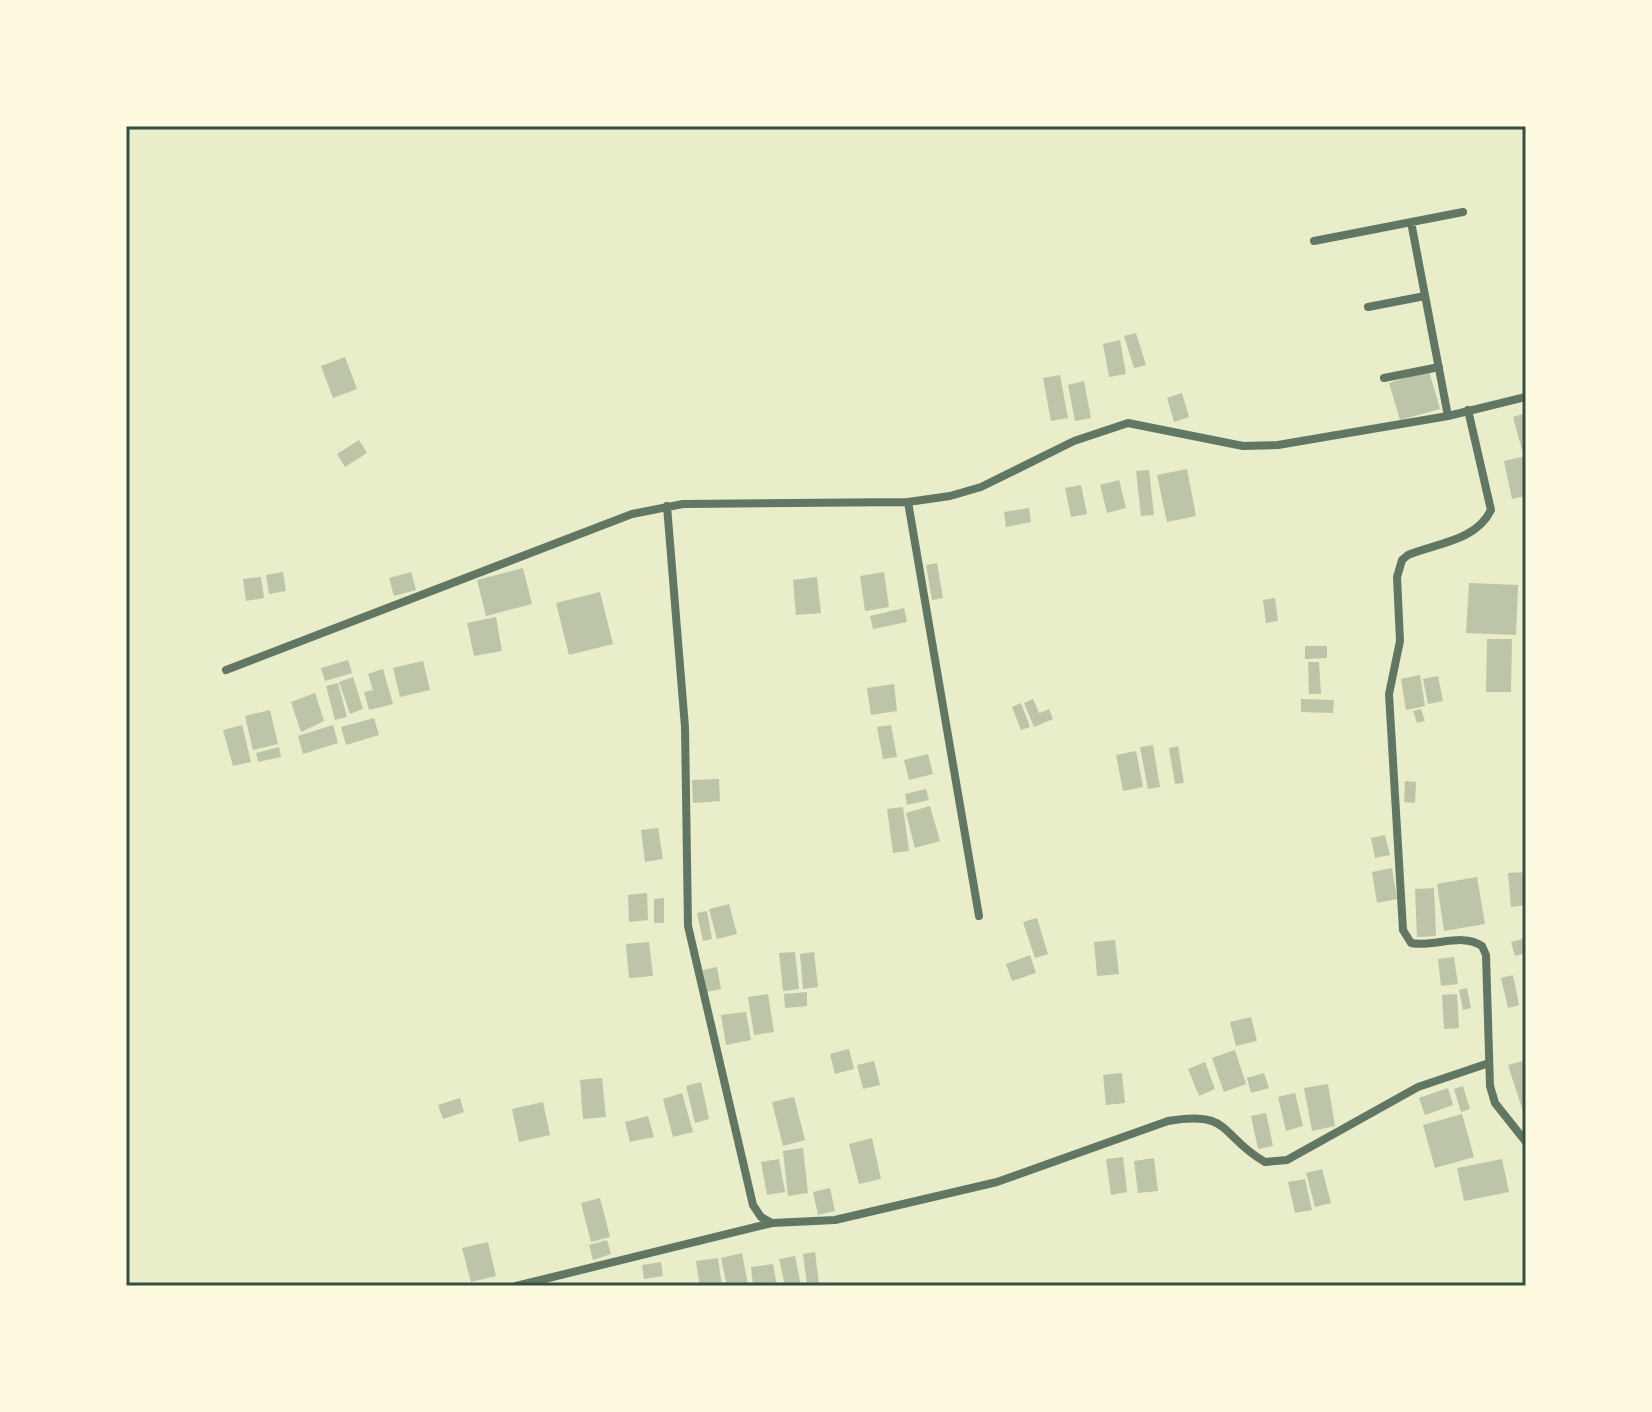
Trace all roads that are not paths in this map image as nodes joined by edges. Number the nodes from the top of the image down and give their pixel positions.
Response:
1 (1463, 212) dead end
2 (1411, 222) junction
3 (1314, 241) dead end
4 (1425, 296) junction
5 (1368, 307) dead end
6 (1439, 367) junction
7 (1384, 378) dead end
8 (1526, 397) edge
9 (1468, 410) junction
10 (1448, 416) junction
11 (908, 502) junction
12 (667, 506) junction
13 (226, 670) dead end
14 (979, 916) dead end
15 (1486, 1064) junction
16 (1526, 1142) edge
17 (772, 1223) junction
18 (516, 1286) edge

1 - 2 street
2 - 3 street
2 - 4 street
4 - 5 street
4 - 6 street
6 - 7 street
6 - 10 street
8 - 9 street
9 - 10 street
9 - 15 street
10 - 11 street
11 - 12 street
11 - 14 street
12 - 13 street
12 - 17 street
15 - 16 street
15 - 17 street
17 - 18 street

